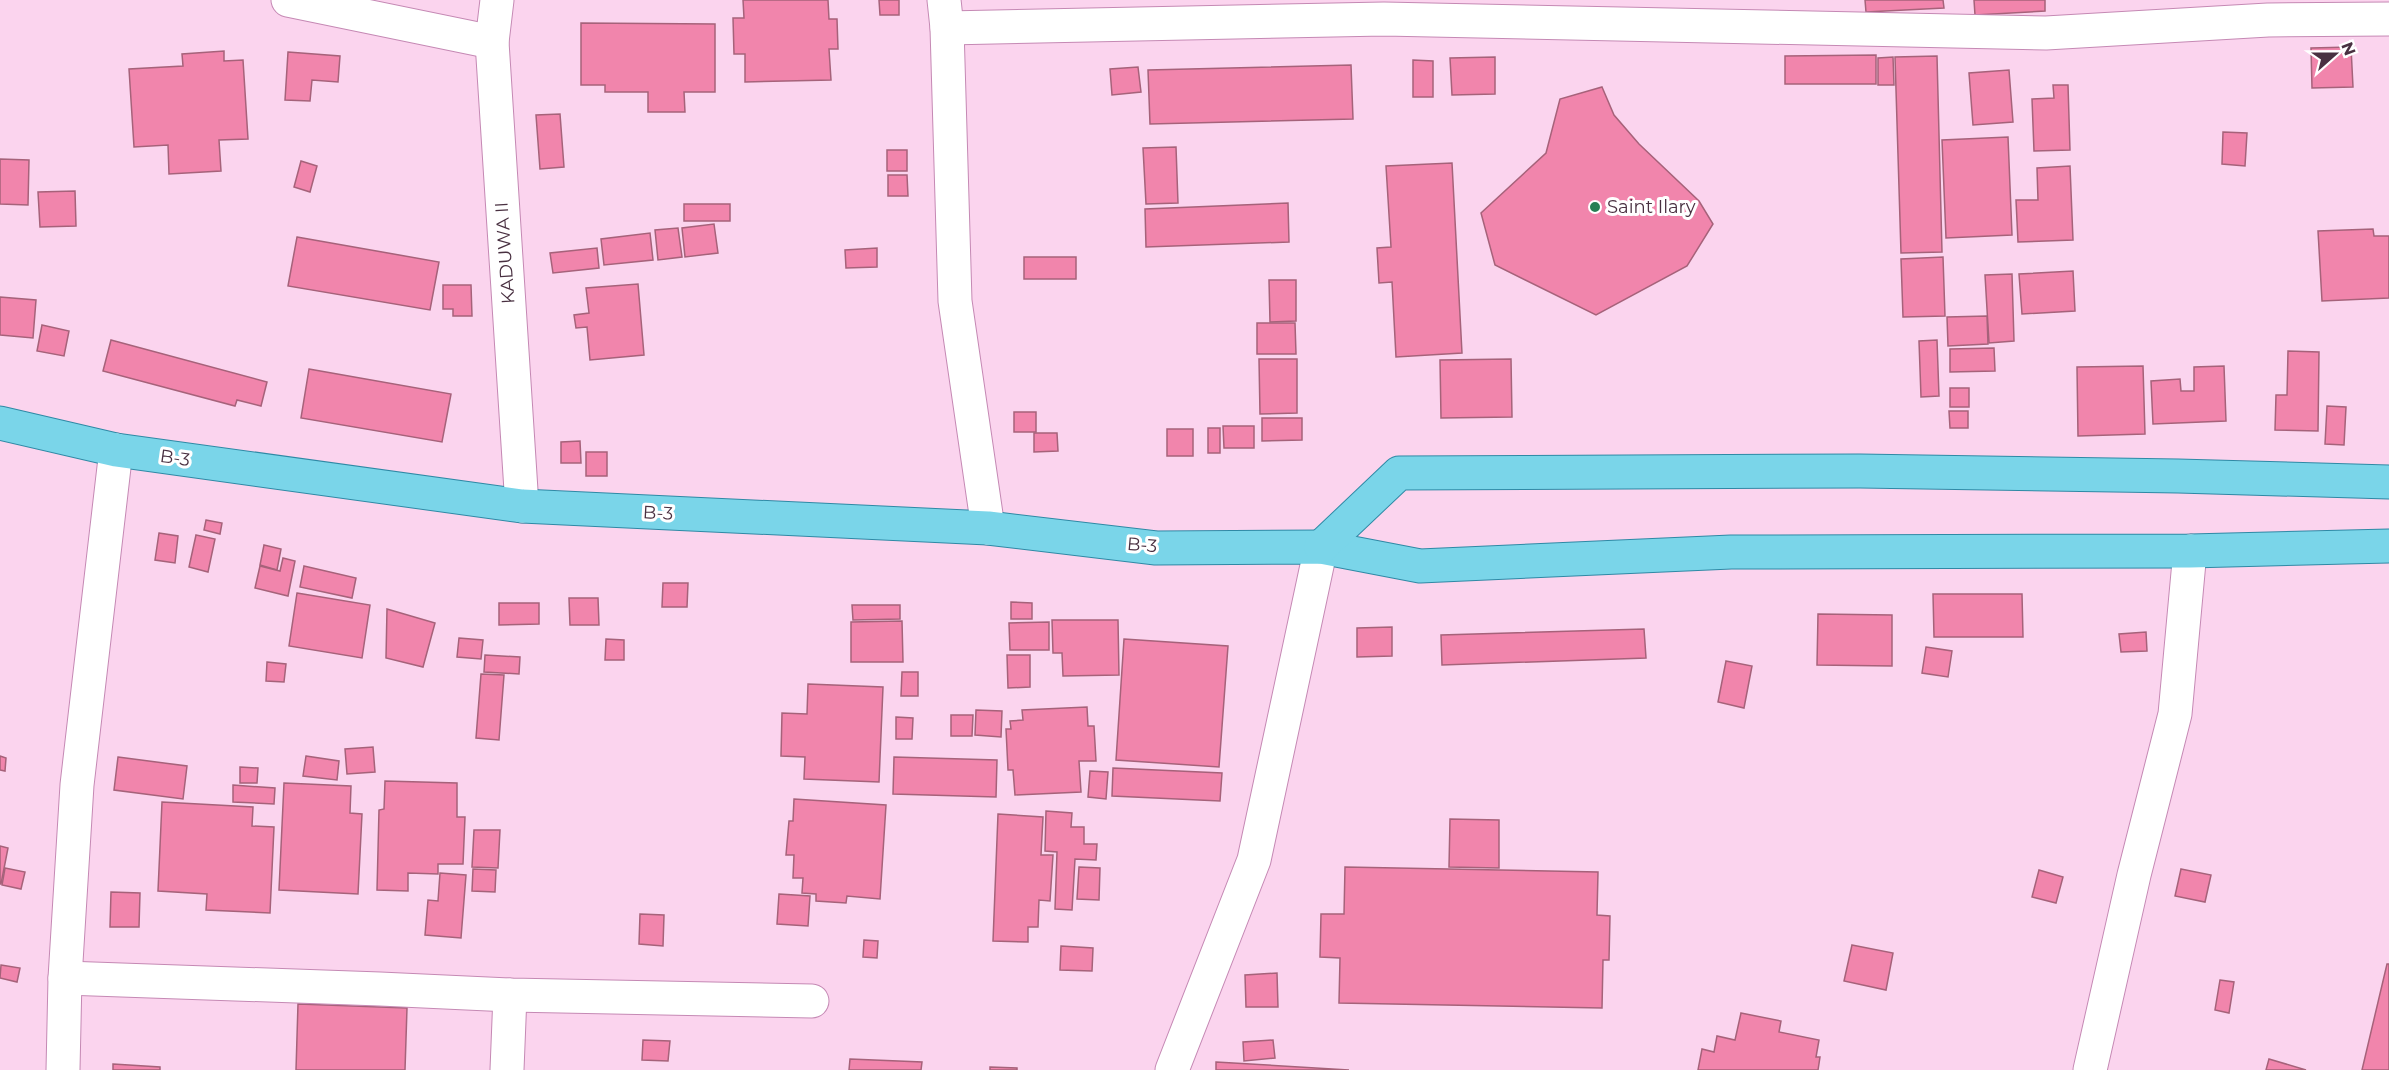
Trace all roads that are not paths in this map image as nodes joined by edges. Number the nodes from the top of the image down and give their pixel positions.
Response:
1 (288, 0) edge
2 (497, 0) edge
3 (1384, 9) edge
4 (2268, 10) edge
5 (946, 14) edge
6 (1840, 14) edge
7 (2389, 20) edge
8 (492, 42) junction
9 (0, 423) edge
10 (116, 450) junction
11 (2389, 482) edge
12 (522, 506) junction
13 (988, 528) junction
14 (2389, 546) edge
15 (1321, 547) junction
16 (2190, 551) junction
17 (65, 978) junction
18 (510, 995) junction
19 (812, 1001) dead end
20 (63, 1070) edge
21 (507, 1070) edge
22 (1172, 1070) edge
23 (2090, 1070) edge

1 - 8 street
2 - 8 street, KADUWA II
3 - 5 street
3 - 6 street
4 - 6 street
4 - 7 street
5 - 13 street
8 - 12 street, KADUWA II
9 - 10 main road, B-3
10 - 12 main road, B-3
10 - 17 street
11 - 15 main road
12 - 13 main road, B-3
13 - 15 main road, B-3
14 - 16 main road, B-3
15 - 16 main road, B-3
15 - 22 street
16 - 23 street
17 - 18 street
17 - 20 street
18 - 19 street
18 - 21 street

